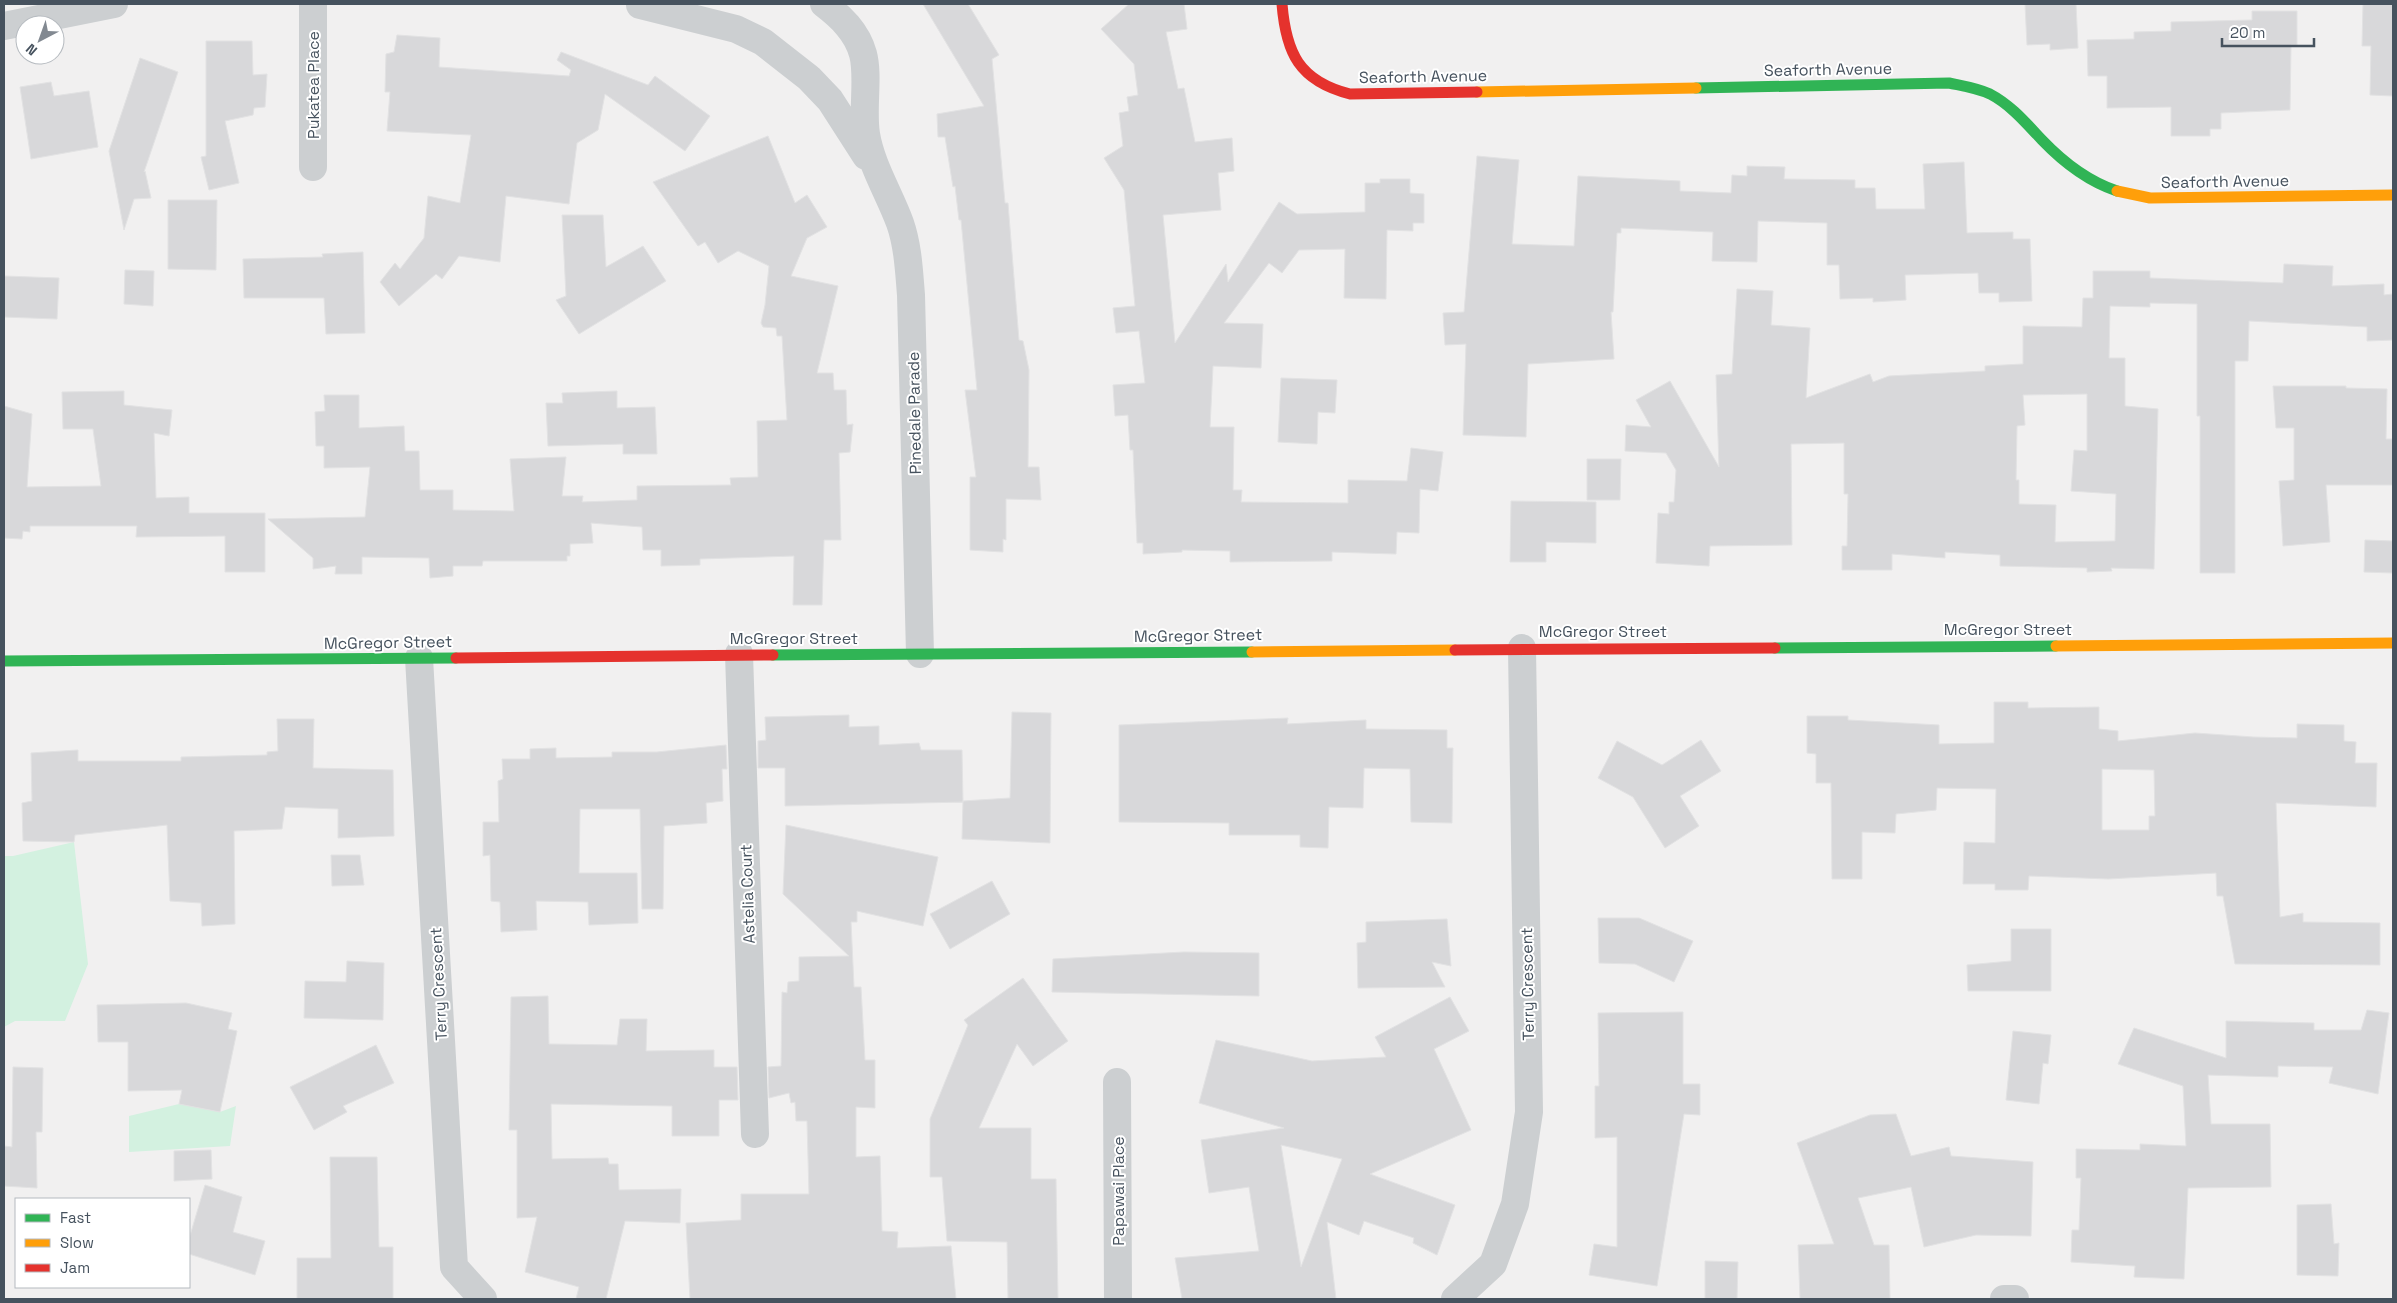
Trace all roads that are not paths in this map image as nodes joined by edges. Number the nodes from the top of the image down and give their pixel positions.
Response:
1 (114, 4) edge
2 (313, 4) edge
3 (637, 4) edge
4 (705, 4) edge
5 (824, 4) edge
6 (1282, 4) edge
7 (4, 26) edge
8 (313, 167) dead end
9 (879, 176) junction
10 (2393, 195) edge
11 (2393, 643) edge
12 (1522, 648) junction
13 (739, 654) junction
14 (920, 654) junction
15 (419, 658) junction
16 (4, 661) edge
17 (1117, 1082) dead end
18 (755, 1134) dead end
19 (483, 1299) edge
20 (1118, 1299) edge
21 (1455, 1299) edge
22 (2004, 1299) edge
23 (2015, 1299) edge

1 - 7 street
2 - 8 street, Pukatea Place
3 - 4 street, Pinedale Parade
3 - 9 street, Pinedale Parade
5 - 9 street, Pinedale Parade
6 - 10 street, Seaforth Avenue
9 - 14 street, Pinedale Parade
11 - 12 street, McGregor Street
12 - 14 street, McGregor Street
12 - 21 street, Terry Crescent
13 - 14 street, McGregor Street
13 - 15 street, McGregor Street
13 - 18 street, Astelia Court
15 - 16 street, McGregor Street
15 - 19 street, Terry Crescent
17 - 20 street, Papawai Place
22 - 23 street

